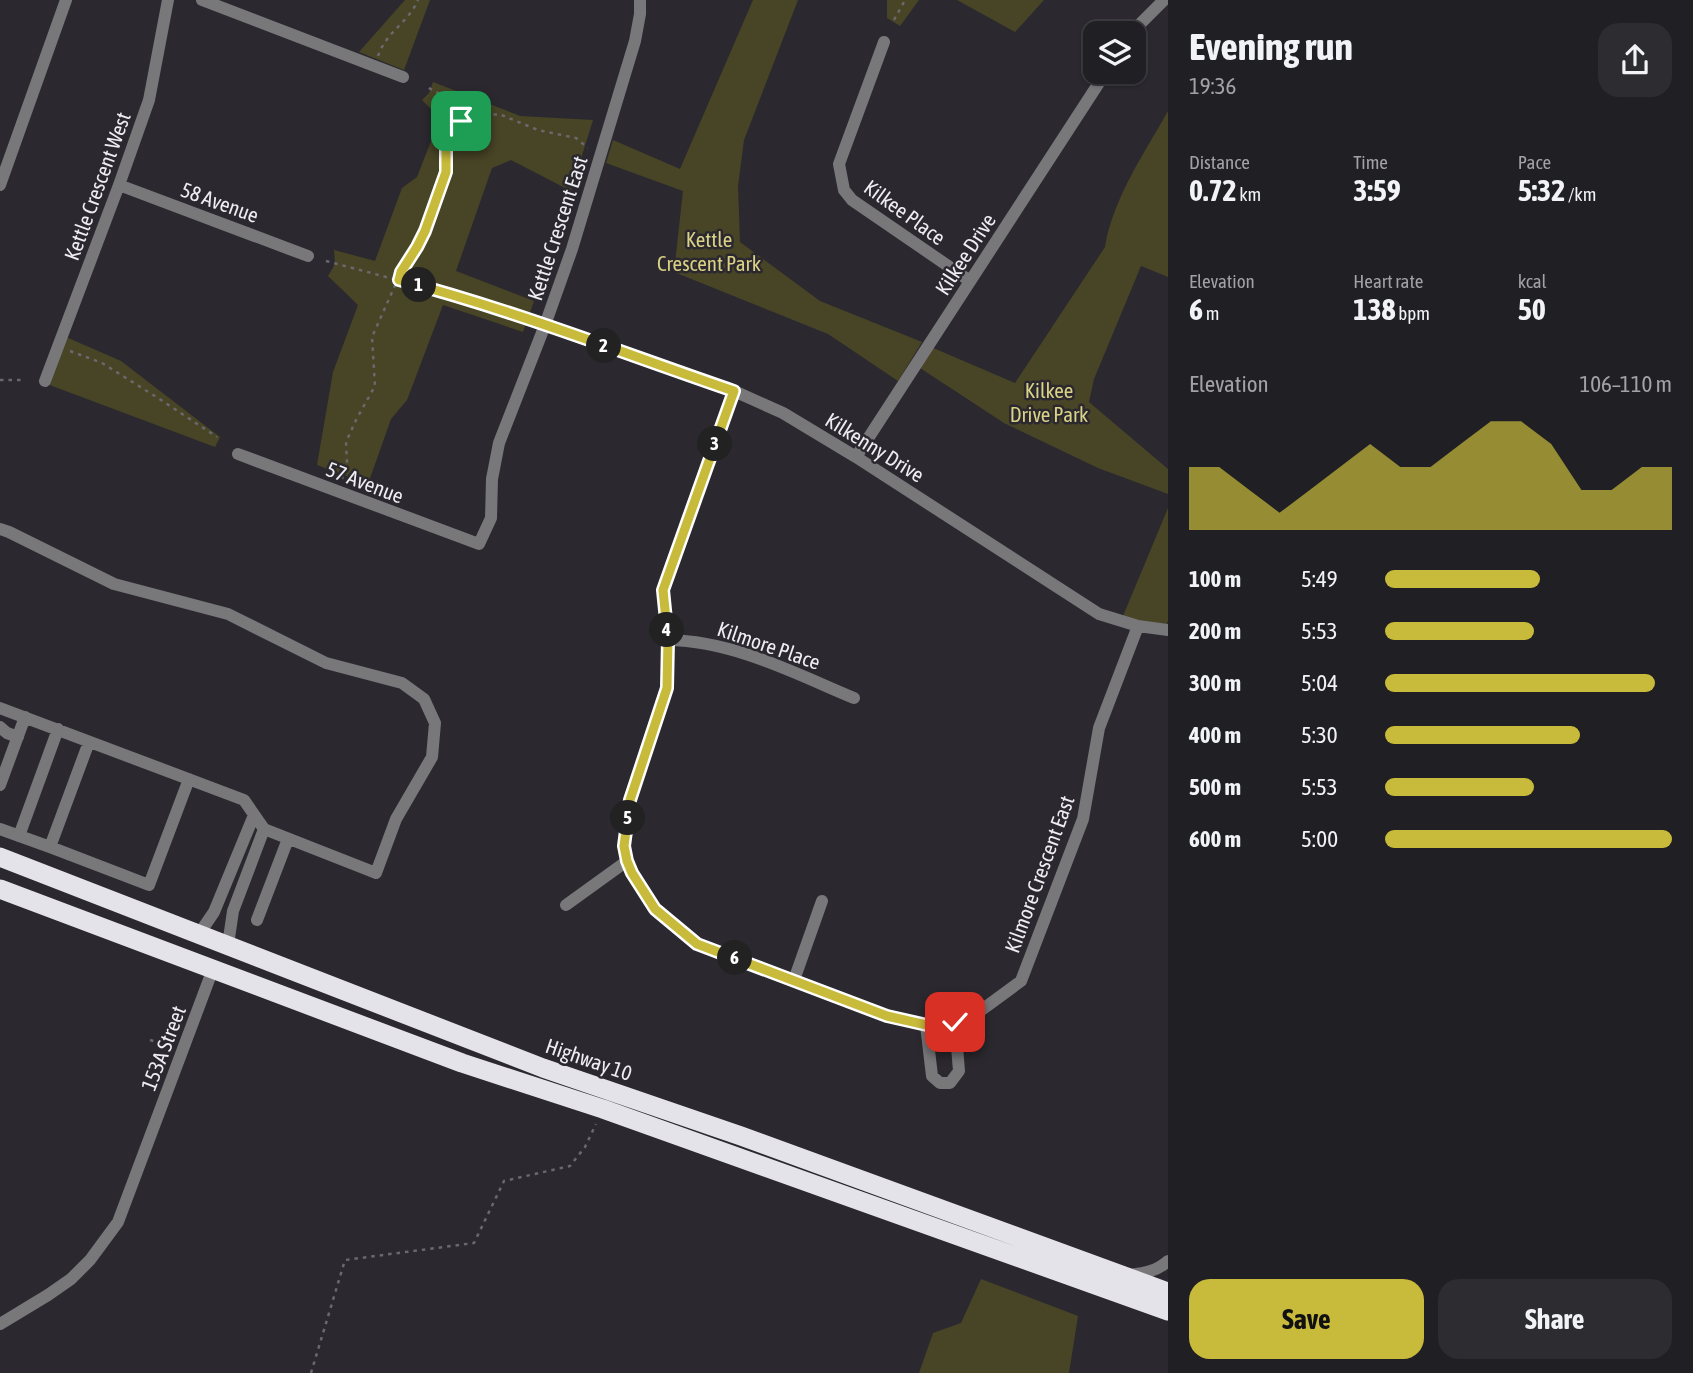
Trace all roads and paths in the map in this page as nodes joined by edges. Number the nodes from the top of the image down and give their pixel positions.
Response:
1 (66, 0) edge
2 (167, 0) edge
3 (202, 0) edge
4 (418, 0) edge
5 (640, 0) edge
6 (905, 0) edge
7 (1164, 0) edge
8 (894, 20) dead end
9 (1142, 21) edge
10 (884, 41) dead end
11 (377, 58) dead end
12 (403, 77) dead end
13 (1097, 84) edge
14 (427, 86) dead end
15 (461, 121) junction
16 (591, 149) dead end
17 (0, 185) edge
18 (119, 185) junction
19 (308, 256) dead end
20 (327, 261) dead end
21 (399, 280) junction
22 (970, 281) junction
23 (545, 325) junction
24 (66, 350) dead end
25 (0, 380) edge
26 (23, 380) dead end
27 (45, 381) dead end
28 (734, 391) junction
29 (217, 438) dead end
30 (238, 454) dead end
31 (856, 457) junction
32 (341, 482) dead end
33 (0, 529) edge
34 (479, 544) joint
35 (1138, 626) junction
36 (1168, 630) edge
37 (668, 640) junction
38 (854, 698) dead end
39 (0, 708) edge
40 (25, 717) junction
41 (0, 727) edge
42 (58, 729) junction
43 (18, 737) junction
44 (89, 742) junction
45 (6, 751) edge
46 (189, 779) junction
47 (0, 785) edge
48 (254, 815) junction
49 (0, 829) edge
50 (264, 829) junction
51 (19, 836) junction
52 (288, 839) junction
53 (50, 847) junction
54 (0, 856) edge
55 (627, 861) junction
56 (0, 889) edge
57 (822, 901) dead end
58 (566, 905) dead end
59 (257, 920) dead end
60 (199, 934) junction
61 (229, 945) junction
62 (253, 954) junction
63 (174, 955) junction
64 (213, 969) junction
65 (794, 980) junction
66 (955, 1022) junction
67 (926, 1025) junction
68 (150, 1040) dead end
69 (160, 1043) dead end
70 (603, 1109) junction
71 (1168, 1261) edge
72 (1125, 1276) junction
73 (1168, 1292) edge
74 (1168, 1311) edge
75 (1, 1320) edge
76 (311, 1373) edge

1 - 17 street
2 - 18 street, Kettle Crescent West
3 - 12 street
4 - 11 path
5 - 23 street, Kettle Crescent East
6 - 8 path
7 - 9 street
10 - 22 street, Kilkee Place
13 - 22 street, Kilkee Drive
14 - 15 path
15 - 16 path
15 - 21 path
18 - 19 street, 58 Avenue
18 - 27 street, Kettle Crescent West
20 - 21 path
21 - 23 path
21 - 32 path
22 - 31 street, Kilkee Drive
23 - 28 street, Kilkenny Drive
23 - 34 street, Kettle Crescent East
24 - 29 path
25 - 26 path
28 - 31 street, Kilkenny Drive
28 - 37 street
30 - 34 street, 57 Avenue
31 - 35 street, Kilkenny Drive
33 - 52 street
35 - 36 street, Kilkenny Drive
35 - 66 street, Kilmore Crescent East
37 - 38 street, Kilmore Place
37 - 55 street
39 - 40 street
40 - 42 street
40 - 43 street
41 - 43 street
42 - 44 street
42 - 51 street
43 - 45 street
44 - 46 street
44 - 53 street
45 - 47 street
46 - 48 street
46 - 53 street
48 - 50 street
48 - 60 street
49 - 51 street
50 - 52 street
50 - 61 street
51 - 53 street
52 - 59 street
54 - 60 highway, Highway 10
55 - 58 street
55 - 65 street, Kilmore Crescent East
56 - 63 highway, Highway 10
57 - 65 street
60 - 61 highway, Highway 10
61 - 62 highway, Highway 10
61 - 63 highway
62 - 64 highway
62 - 72 highway, Highway 10
63 - 64 highway, Highway 10
64 - 70 highway, Highway 10
64 - 75 street, 153A Street
65 - 67 street, Kilmore Crescent East
66 - 67 street, Kilmore Crescent East
66 - 67 street
68 - 69 path
70 - 74 highway, Highway 10
70 - 76 path
71 - 72 street
72 - 73 highway, Highway 10

